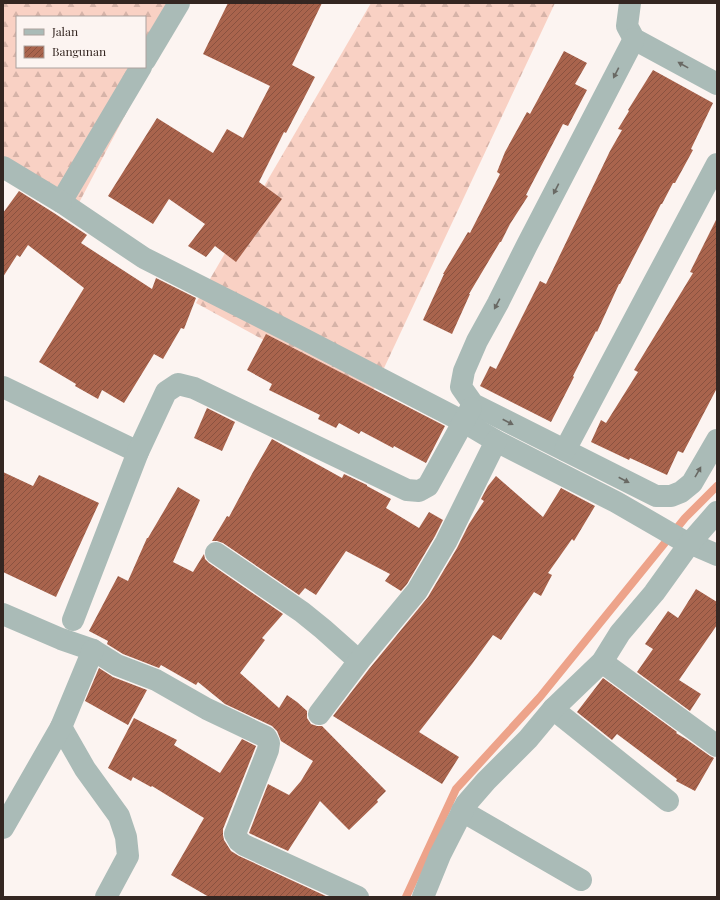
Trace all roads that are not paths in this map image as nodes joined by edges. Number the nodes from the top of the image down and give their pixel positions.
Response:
1 (179, 3) edge
2 (630, 3) edge
3 (630, 32) junction
4 (146, 58) edge
5 (140, 68) edge
6 (717, 84) edge
7 (717, 164) edge
8 (3, 167) edge
9 (61, 202) junction
10 (3, 387) edge
11 (468, 413) junction
12 (717, 440) edge
13 (496, 441) junction
14 (565, 450) junction
15 (138, 452) junction
16 (717, 512) edge
17 (685, 541) junction
18 (216, 553) dead end
19 (717, 555) edge
20 (3, 614) edge
21 (73, 620) dead end
22 (93, 650) junction
23 (359, 661) junction
24 (602, 662) junction
25 (553, 710) junction
26 (319, 714) dead end
27 (61, 727) junction
28 (717, 746) edge
29 (668, 801) dead end
30 (462, 811) junction
31 (3, 828) edge
32 (581, 880) dead end
33 (106, 897) edge
34 (358, 897) edge
35 (423, 897) edge

1 - 4 street
2 - 3 street
6 -> 3 street
3 -> 11 street
5 - 9 street
7 - 14 street
8 - 9 street
9 - 11 street
10 - 15 street
11 - 13 street
11 -> 14 street
11 - 15 street
14 -> 12 street
13 - 17 street
13 - 23 street
15 - 21 street
16 - 17 street
17 - 19 street
17 - 24 street
18 - 23 street
20 - 22 street
22 - 27 street
22 - 34 street
23 - 26 street
24 - 25 street
24 - 28 street
25 - 29 street
25 - 30 street
27 - 31 street
27 - 33 street
30 - 32 street
30 - 35 street

